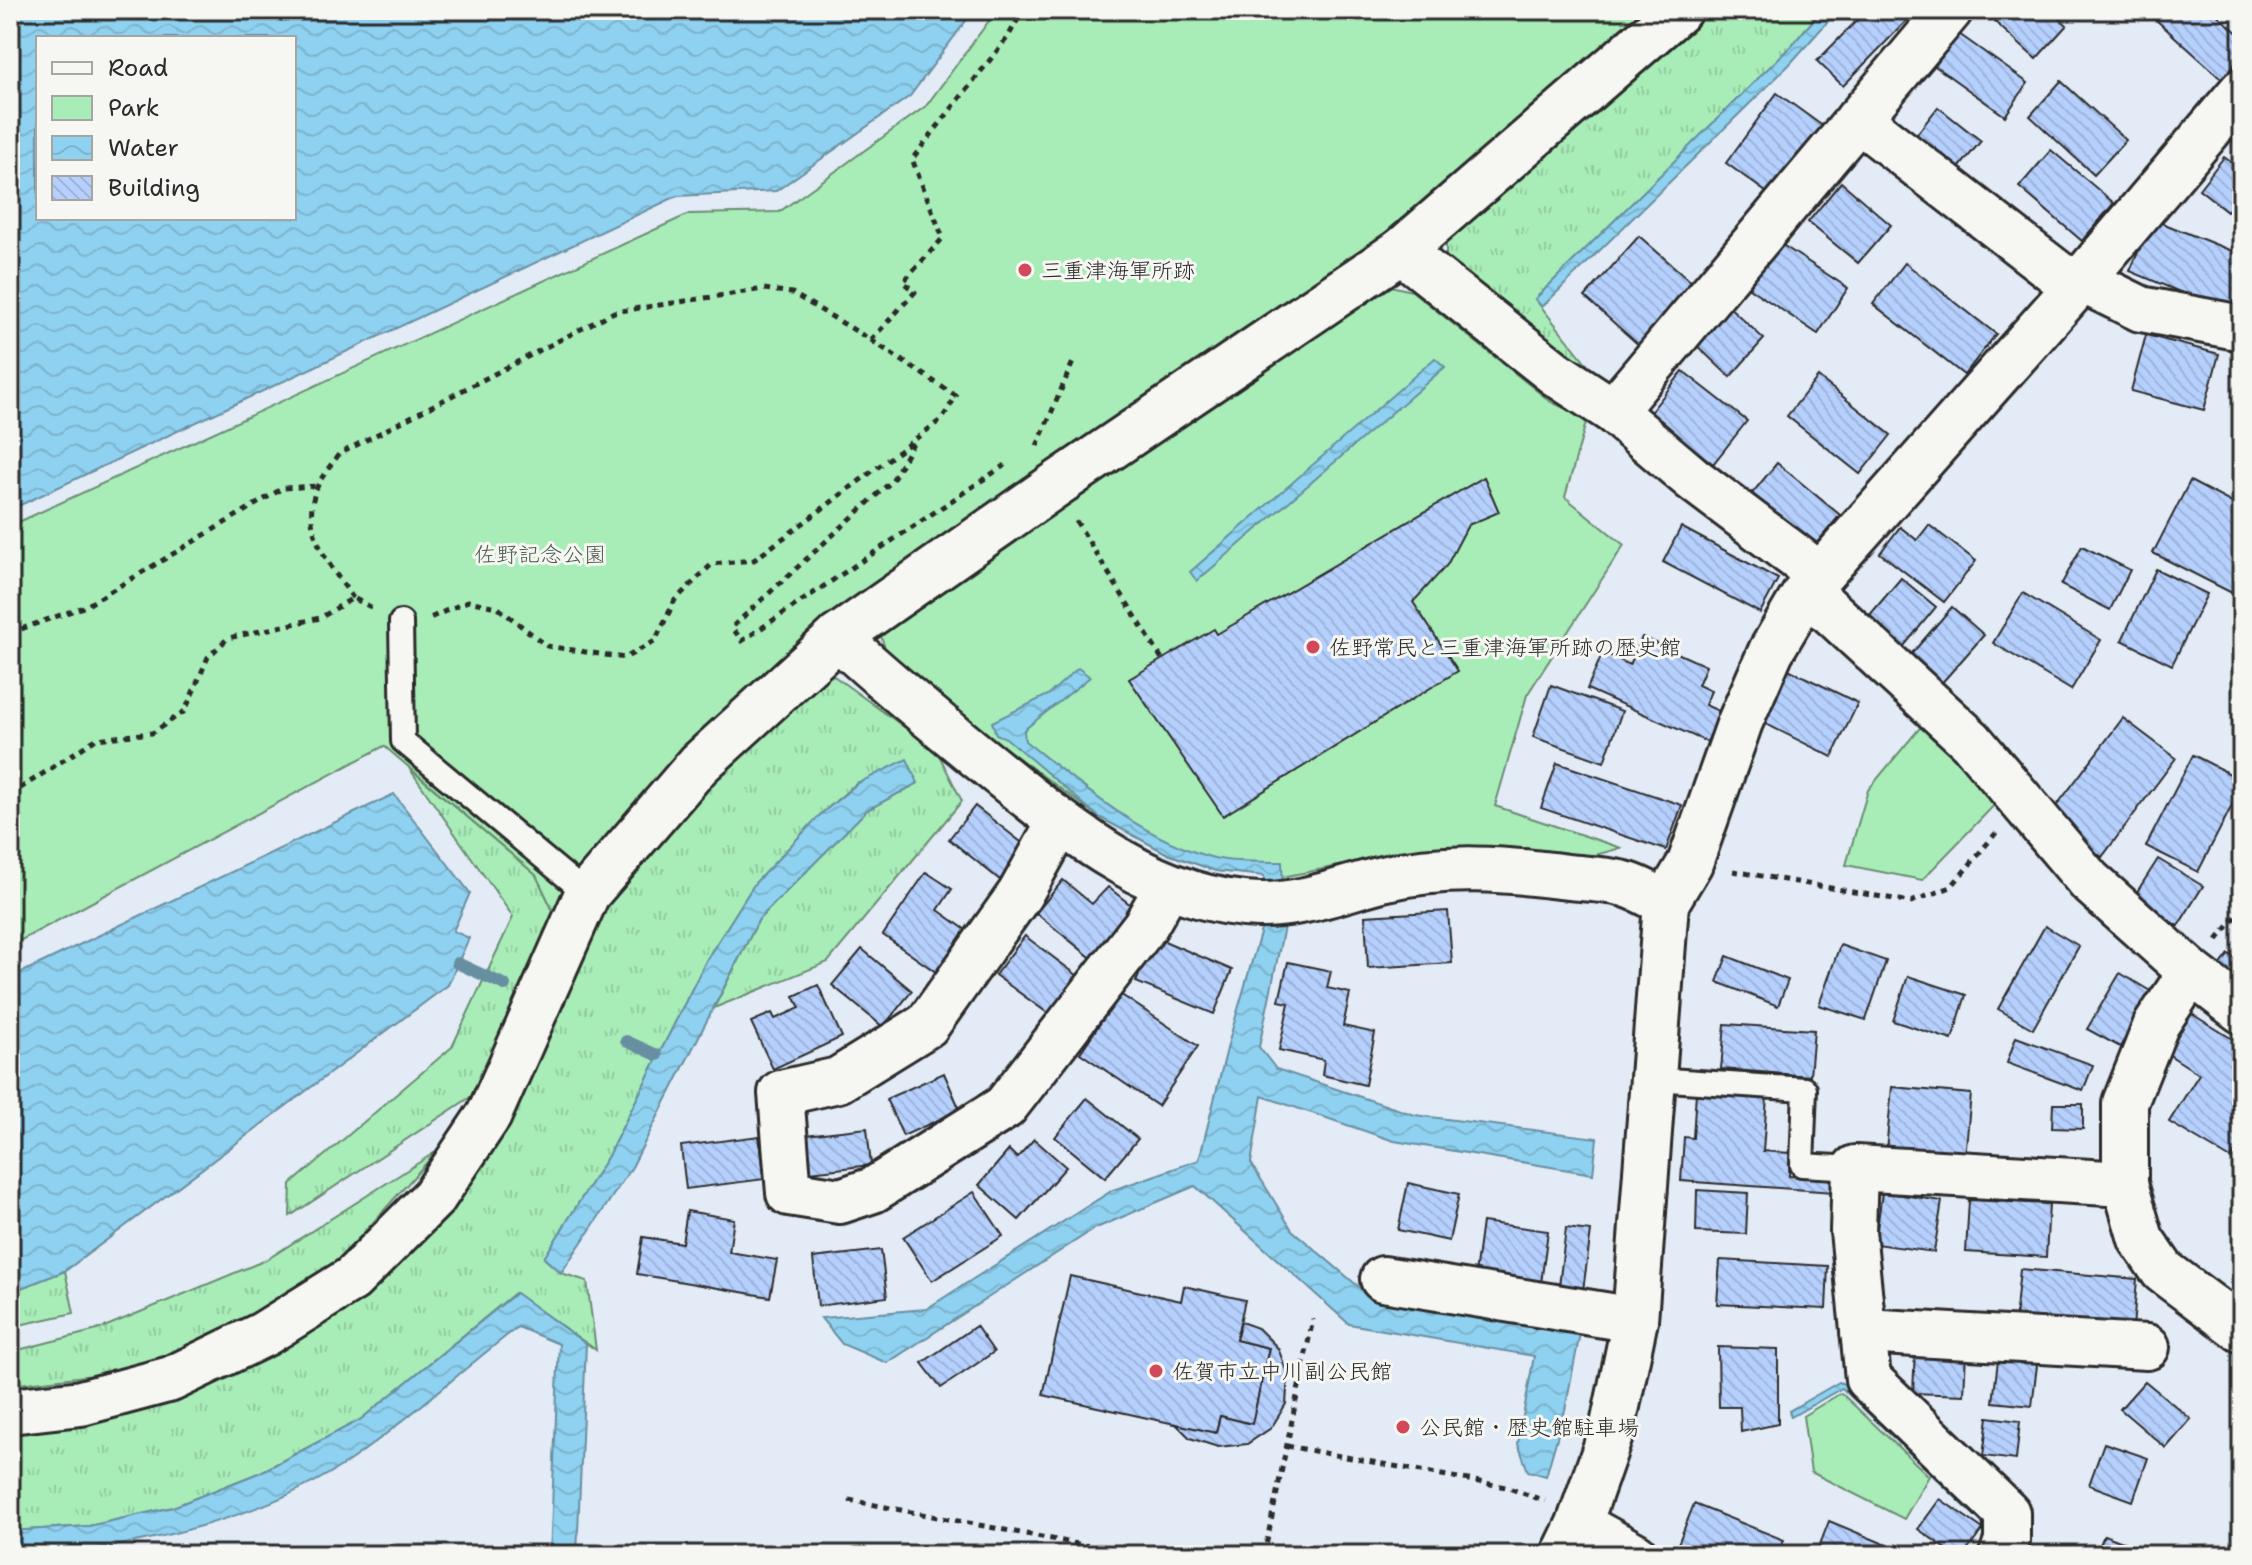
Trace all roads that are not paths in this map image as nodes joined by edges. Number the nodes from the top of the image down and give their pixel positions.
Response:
1 (1679, 10) edge
2 (1950, 10) edge
3 (2242, 91) edge
4 (1858, 119) junction
5 (1401, 251) junction
6 (2082, 280) junction
7 (2242, 328) edge
8 (1613, 411) junction
9 (1814, 582) junction
10 (401, 622) road end
11 (838, 637) junction
12 (1060, 822) junction
13 (1168, 886) junction
14 (587, 894) junction
15 (1666, 903) junction
16 (2191, 972) junction
17 (2242, 1011) edge
18 (1654, 1079) junction
19 (1855, 1168) junction
20 (2125, 1184) junction
21 (1383, 1279) dead end
22 (1635, 1320) junction
23 (2242, 1330) edge
24 (1863, 1331) junction
25 (2147, 1347) dead end
26 (10, 1411) edge
27 (1564, 1527) edge
28 (1635, 1555) edge
29 (2002, 1555) edge

1 - 5 street
2 - 4 street
3 - 6 street
4 - 6 street
4 - 8 street
5 - 8 street
5 - 11 street
6 - 7 street
6 - 9 street
8 - 9 street
9 - 15 street
9 - 16 street
10 - 14 lane
11 - 12 street
11 - 14 street
12 - 13 street
12 - 13 street
13 - 15 street
14 - 26 street
15 - 18 street
16 - 17 street
16 - 20 street
18 - 19 lane
18 - 22 street
19 - 20 street
19 - 24 street
20 - 23 street
21 - 22 street
22 - 27 street
24 - 25 street
24 - 29 street
27 - 28 street

